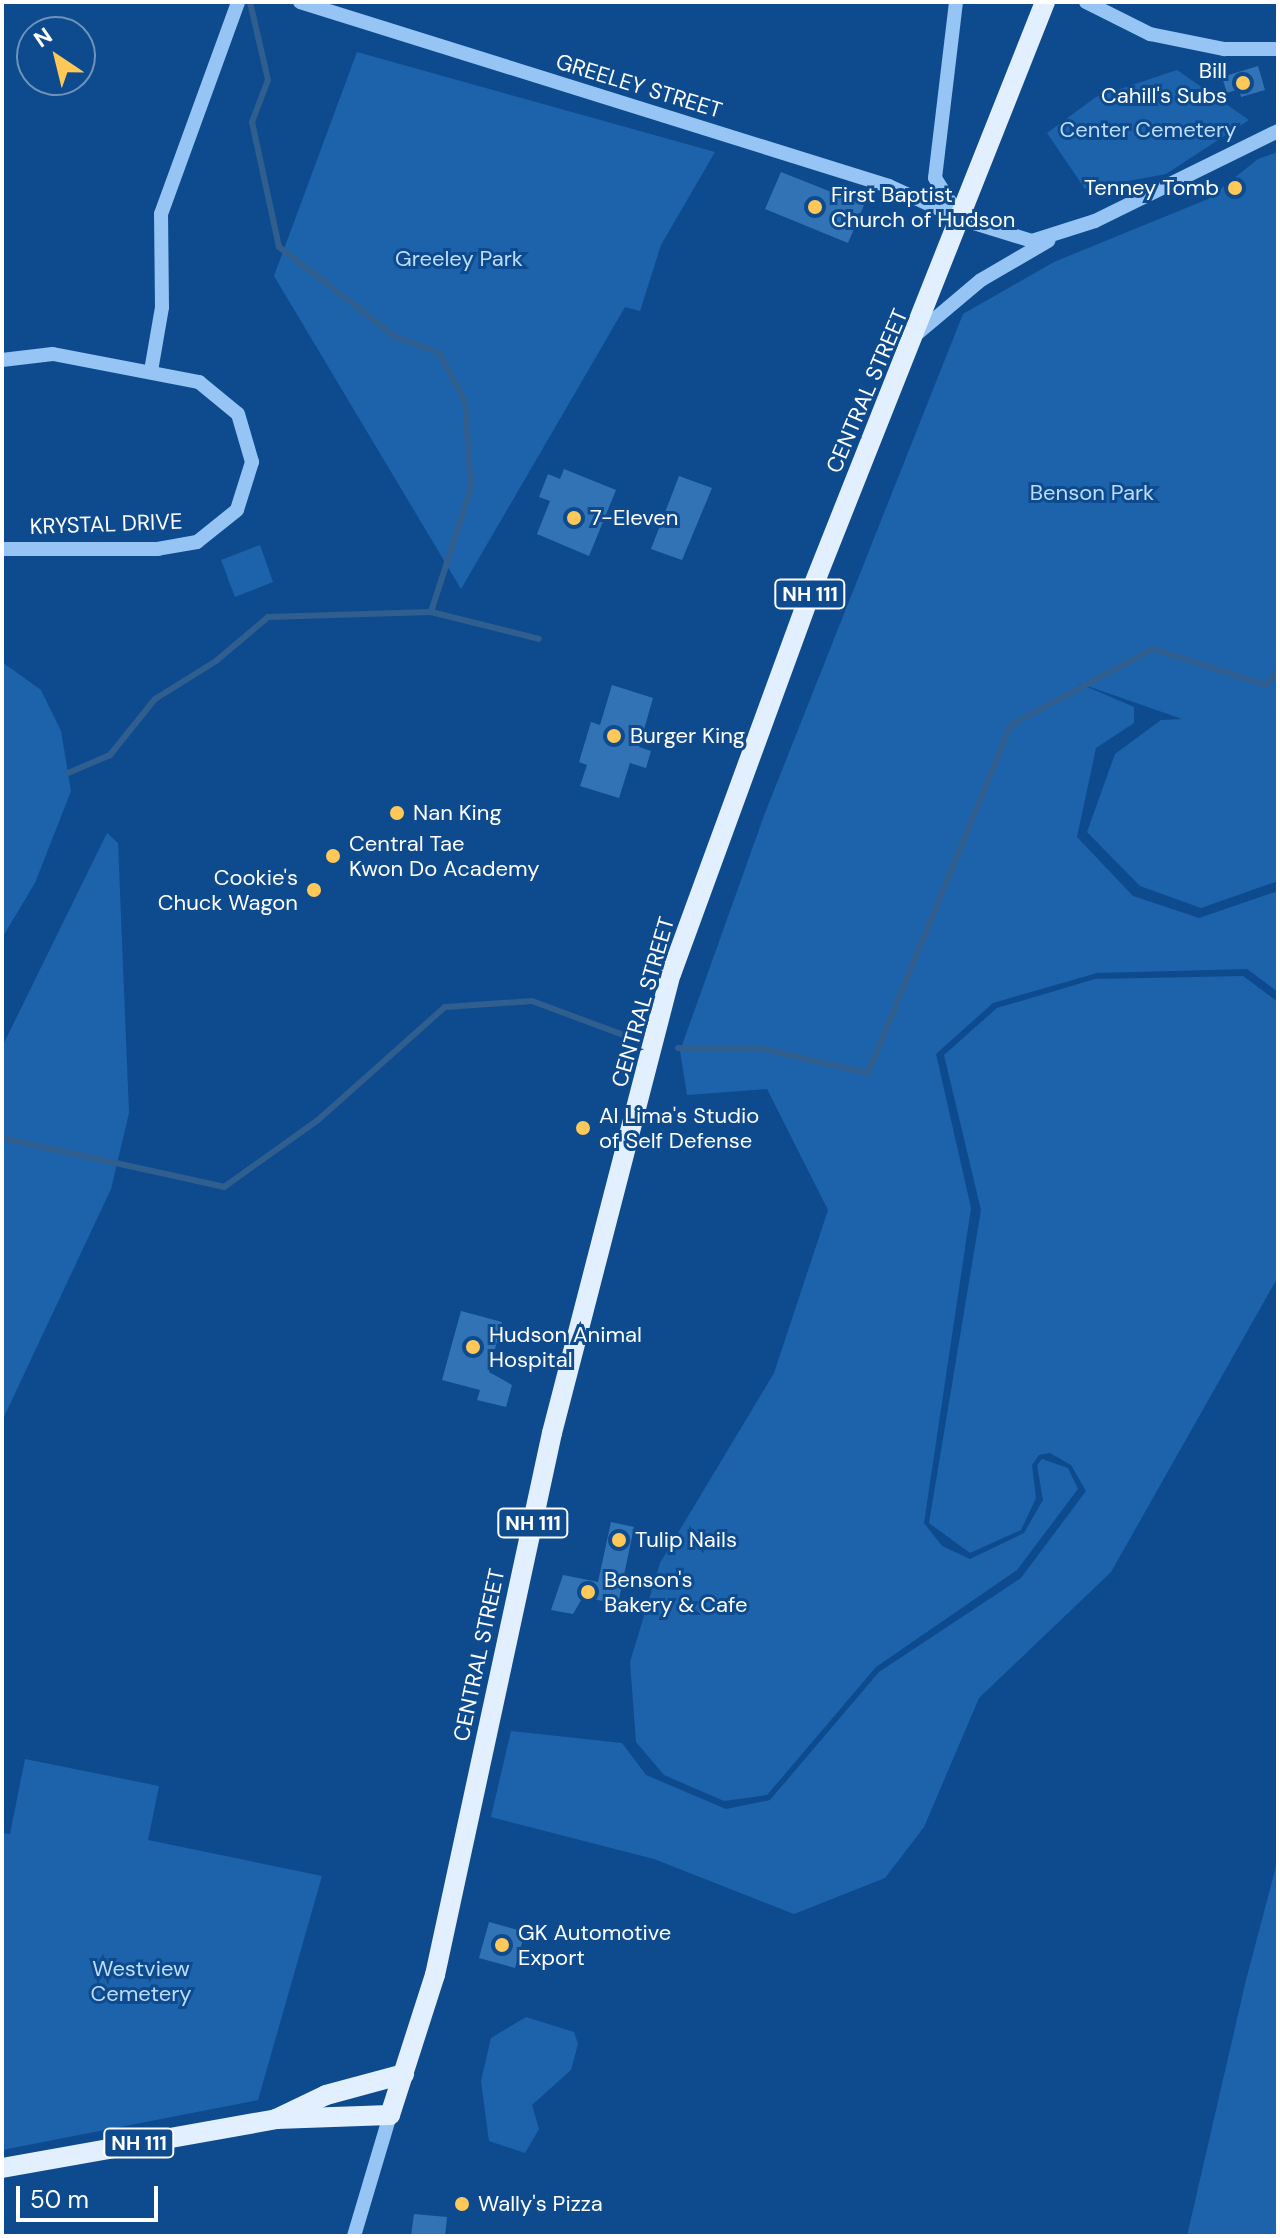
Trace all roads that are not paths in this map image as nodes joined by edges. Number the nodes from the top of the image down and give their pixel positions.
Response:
1 (238, 2) edge
2 (300, 2) edge
3 (956, 2) edge
4 (1045, 2) edge
5 (1086, 2) edge
6 (1278, 49) edge
7 (1278, 131) edge
8 (961, 219) junction
9 (1058, 235) junction
10 (918, 333) junction
11 (2, 360) edge
12 (151, 371) junction
13 (2, 549) edge
14 (404, 2074) junction
15 (390, 2115) junction
16 (276, 2119) junction
17 (2, 2168) edge
18 (354, 2236) edge

1 - 12 street
2 - 8 street, GREELEY STREET
3 - 8 street
4 - 8 main road, CENTRAL STREET / NH 111
5 - 6 street
7 - 9 street
8 - 9 street, GREELEY STREET
8 - 10 main road, CENTRAL STREET / NH 111
9 - 10 street
10 - 14 main road, CENTRAL STREET / NH 111
11 - 12 street, KRYSTAL DRIVE
12 - 13 street, KRYSTAL DRIVE
14 - 15 main road, CENTRAL STREET / NH 111
14 - 16 main road, NH 111
15 - 16 main road, NH 111
15 - 18 street, CENTRAL STREET
16 - 17 main road, NH 111

